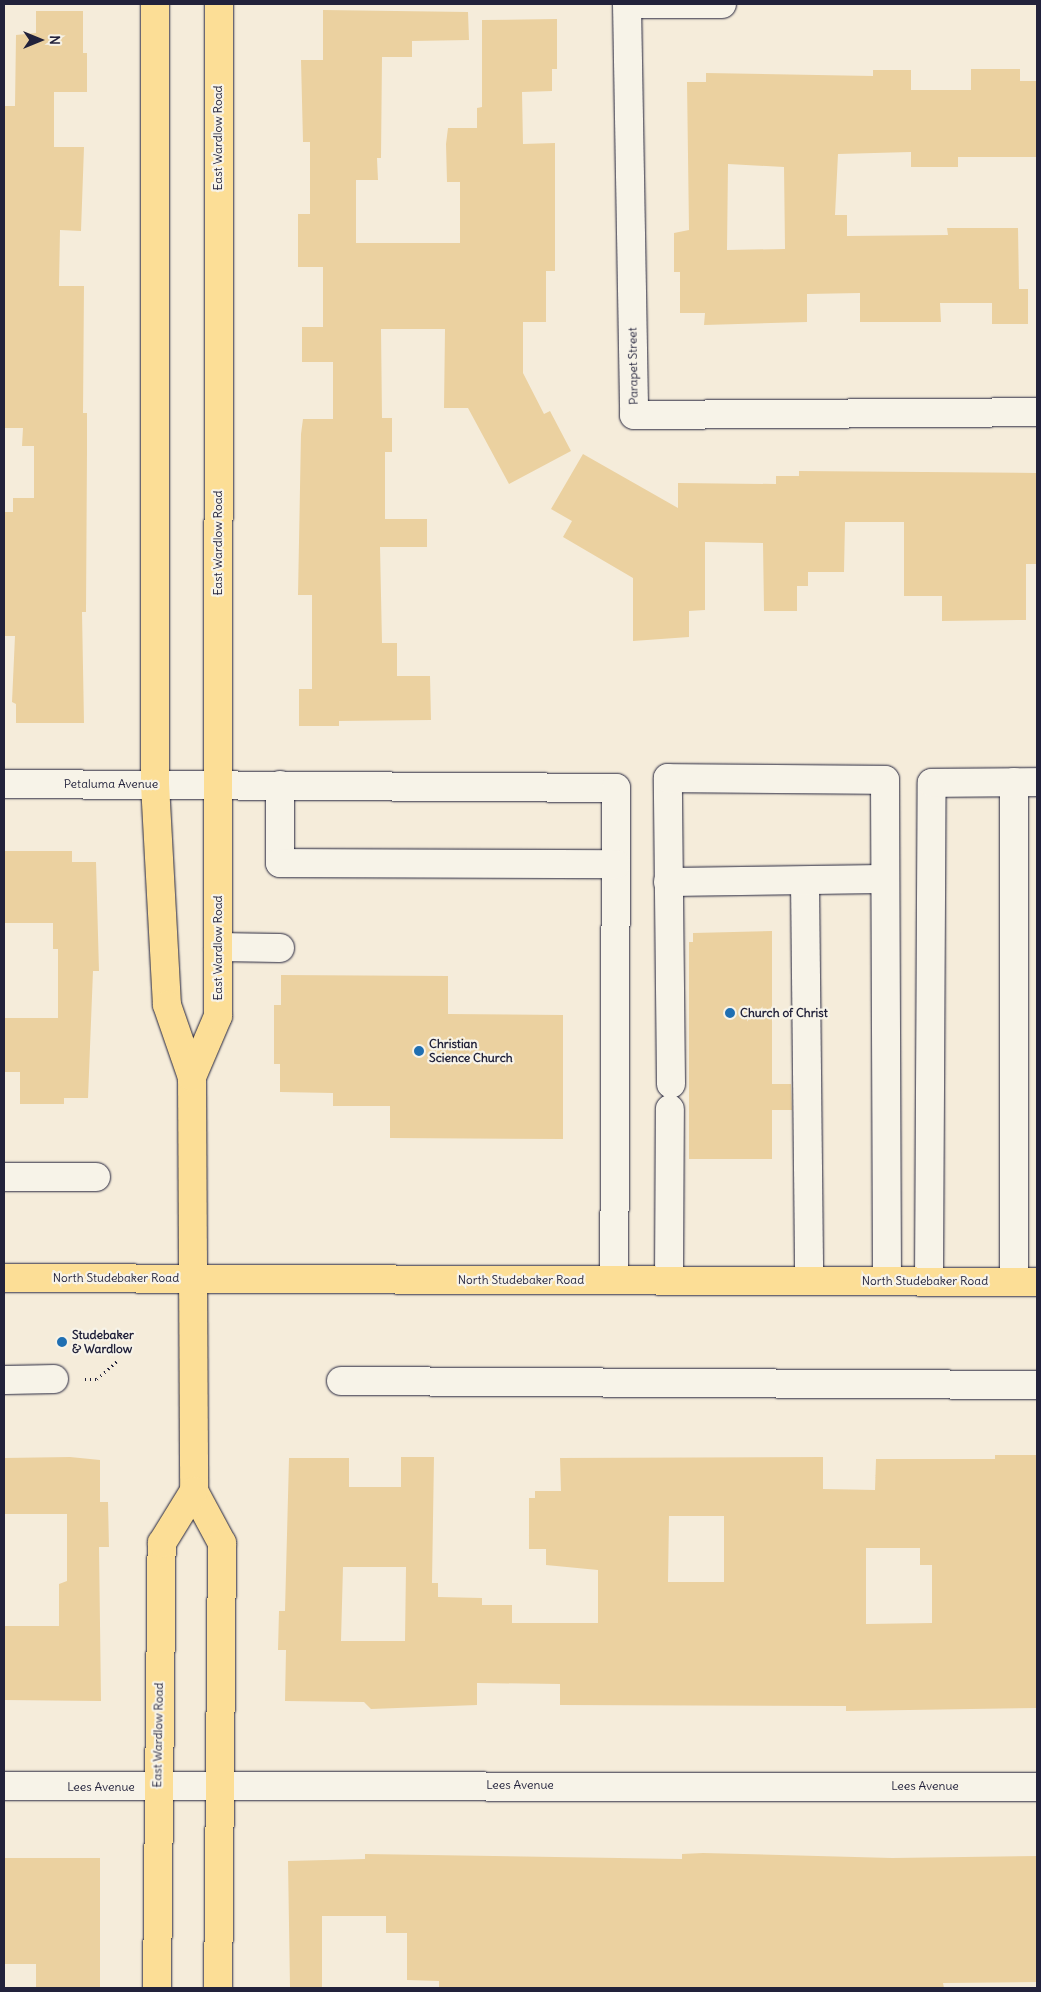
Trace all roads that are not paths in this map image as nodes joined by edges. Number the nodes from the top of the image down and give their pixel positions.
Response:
1 (155, 4) edge
2 (218, 4) edge
3 (628, 4) edge
4 (722, 4) edge
5 (1037, 412) edge
6 (1026, 782) edge
7 (4, 784) edge
8 (156, 784) junction
9 (218, 784) junction
10 (280, 785) junction
11 (616, 864) junction
12 (885, 879) junction
13 (805, 881) junction
14 (668, 882) junction
15 (1026, 900) edge
16 (218, 947) junction
17 (280, 948) dead end
18 (192, 1076) junction
19 (4, 1177) edge
20 (96, 1177) dead end
21 (4, 1278) edge
22 (194, 1278) junction
23 (614, 1280) junction
24 (669, 1280) junction
25 (809, 1280) junction
26 (886, 1281) junction
27 (929, 1281) junction
28 (1026, 1282) edge
29 (54, 1379) road end
30 (4, 1380) edge
31 (340, 1381) dead end
32 (1037, 1384) edge
33 (194, 1491) junction
34 (218, 1784) junction
35 (4, 1786) edge
36 (157, 1787) junction
37 (1037, 1787) edge
38 (157, 1988) edge
39 (218, 1988) edge

1 - 8 main road, East Wardlow Road
2 - 9 main road, East Wardlow Road
3 - 4 street
3 - 5 street, Parapet Street
6 - 15 street
6 - 27 street
7 - 8 street, Petaluma Avenue
8 - 9 street, Petaluma Avenue
8 - 18 main road, East Wardlow Road
9 - 10 street, Petaluma Avenue
9 - 16 main road, East Wardlow Road
10 - 11 street, Petaluma Avenue
10 - 11 street
11 - 23 street
12 - 13 street
12 - 14 street
12 - 26 street
13 - 14 street
13 - 25 street
14 - 24 street
15 - 28 street
16 - 17 street
16 - 18 main road, East Wardlow Road
18 - 22 main road, East Wardlow Road
19 - 20 street
21 - 22 main road, North Studebaker Road
22 - 23 main road, North Studebaker Road
22 - 33 main road, East Wardlow Road
23 - 24 main road, North Studebaker Road
24 - 25 main road, North Studebaker Road
25 - 26 main road, North Studebaker Road
26 - 27 main road, North Studebaker Road
27 - 28 main road, North Studebaker Road
29 - 30 street
31 - 32 street
33 - 34 main road, East Wardlow Road
33 - 36 main road, East Wardlow Road
34 - 36 street, Lees Avenue
34 - 37 street, Lees Avenue
34 - 39 main road, East Wardlow Road
35 - 36 street, Lees Avenue
36 - 38 main road, East Wardlow Road

